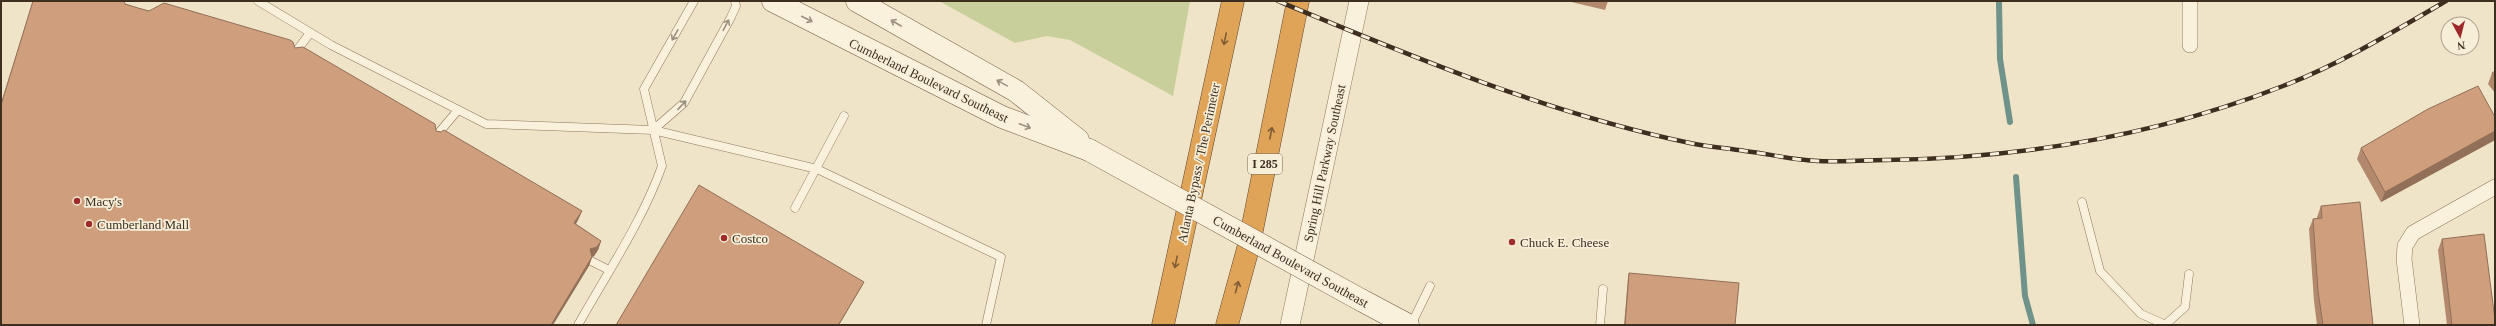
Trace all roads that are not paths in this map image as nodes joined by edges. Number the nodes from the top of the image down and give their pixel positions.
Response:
1 (258, 1) edge
2 (694, 1) edge
3 (735, 1) edge
4 (773, 1) edge
5 (857, 1) edge
6 (1233, 1) edge
7 (1298, 1) edge
8 (1359, 1) edge
9 (2190, 1) edge
10 (310, 33) junction
11 (2190, 46) dead end
12 (295, 53) edge
13 (458, 110) junction
14 (844, 116) dead end
15 (653, 130) junction
16 (436, 136) edge
17 (1090, 150) junction
18 (817, 168) junction
19 (2495, 187) edge
20 (2082, 202) dead end
21 (796, 208) dead end
22 (591, 261) edge
23 (609, 270) junction
24 (2189, 274) dead end
25 (1430, 286) dead end
26 (1604, 289) dead end
27 (578, 325) edge
28 (986, 325) edge
29 (1163, 325) edge
30 (1227, 325) edge
31 (1290, 325) edge
32 (1409, 325) edge
33 (1600, 325) edge
34 (2166, 325) edge
35 (2412, 325) edge

1 - 10 lane
2 -> 15 lane
15 -> 3 lane
4 -> 17 main road, Cumberland Boulevard Southeast
17 -> 5 main road, Cumberland Boulevard Southeast
6 -> 29 highway, Atlanta Bypass / The Perimeter
30 -> 7 highway, I 285
8 - 31 street, Spring Hill Parkway Southeast
9 - 11 street
10 - 12 lane
10 - 13 lane
13 - 15 lane
13 - 16 lane
14 - 18 lane
15 - 18 lane
15 - 23 lane
17 - 32 main road, Cumberland Boulevard Southeast, bridge
18 - 21 lane
18 - 28 lane
19 - 35 street
20 - 34 lane
22 - 23 lane
23 - 27 lane
24 - 34 lane
25 - 32 lane
26 - 33 lane

